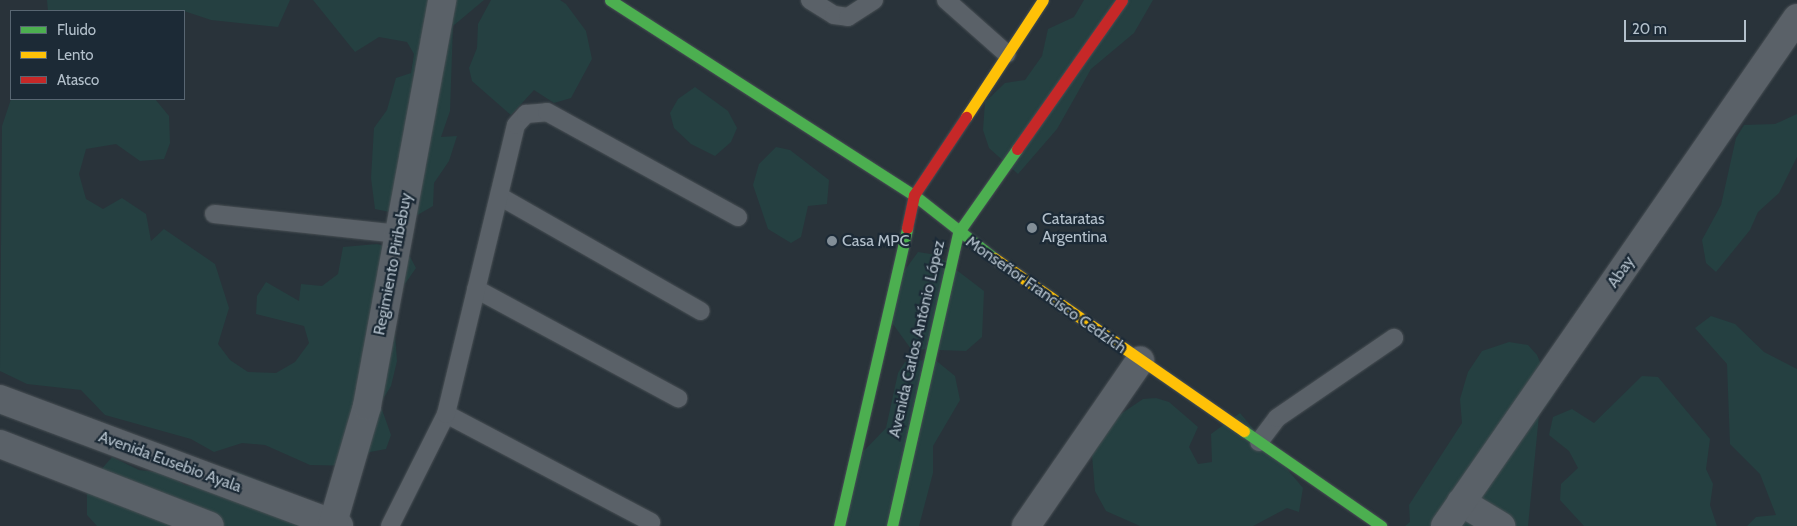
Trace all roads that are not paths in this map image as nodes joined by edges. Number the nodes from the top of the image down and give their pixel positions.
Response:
1 (442, 0) edge
2 (610, 0) edge
3 (810, 0) edge
4 (874, 0) edge
5 (946, 0) edge
6 (1043, 0) edge
7 (1122, 0) edge
8 (1797, 18) edge
9 (1007, 54) junction
10 (914, 195) junction
11 (499, 196) junction
12 (214, 214) dead end
13 (738, 216) dead end
14 (958, 233) junction
15 (399, 234) junction
16 (476, 289) junction
17 (701, 311) dead end
18 (1394, 338) dead end
19 (1140, 361) junction
20 (678, 398) dead end
21 (0, 399) edge
22 (446, 414) junction
23 (1258, 442) junction
24 (0, 444) edge
25 (1461, 502) junction
26 (651, 522) dead end
27 (335, 525) edge
28 (210, 526) edge
29 (390, 526) edge
30 (839, 526) edge
31 (892, 526) edge
32 (1026, 526) edge
33 (1381, 526) edge
34 (1445, 526) edge
35 (1501, 526) edge

1 - 15 street, Regimiento Piribebuy
2 - 10 main road, Monseñor Francisco Cedzich
3 - 4 lane
5 - 9 lane
6 - 9 main road
7 - 14 main road, Avenida Carlos António López
8 - 25 street, Abay
9 - 10 main road
10 - 14 main road, Monseñor Francisco Cedzich
10 - 30 main road
11 - 13 lane
11 - 16 lane
11 - 17 lane
12 - 15 lane
14 - 19 main road, Monseñor Francisco Cedzich
14 - 31 main road, Avenida Carlos António López
15 - 27 street, Regimiento Piribebuy
16 - 20 lane
16 - 22 lane
18 - 23 lane
19 - 23 main road, Monseñor Francisco Cedzich
19 - 32 street
21 - 27 street, Avenida Eusebio Ayala
22 - 26 lane
22 - 29 lane
23 - 33 main road, Monseñor Francisco Cedzich
24 - 28 street
25 - 34 street, Abay
25 - 35 street

